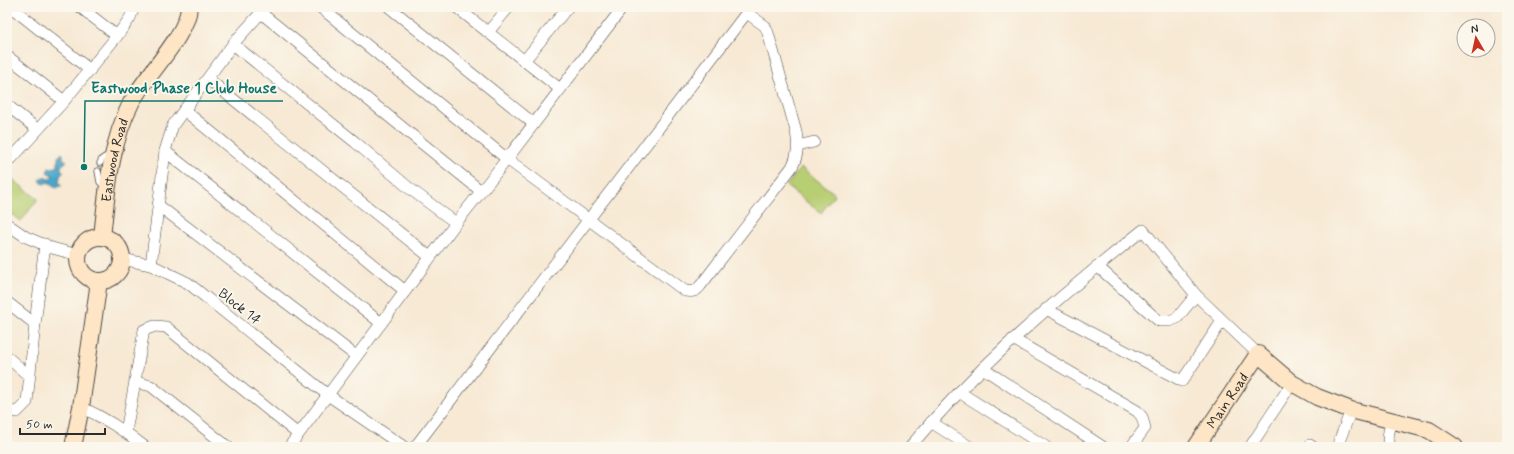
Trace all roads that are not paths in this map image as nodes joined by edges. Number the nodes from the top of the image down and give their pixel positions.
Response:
1 (11, 7) edge
2 (80, 7) edge
3 (133, 7) edge
4 (320, 7) edge
5 (389, 7) edge
6 (509, 7) edge
7 (568, 7) edge
8 (623, 7) edge
9 (458, 8) edge
10 (191, 9) edge
11 (263, 10) edge
12 (749, 10) edge
13 (488, 32) junction
14 (117, 36) junction
15 (234, 44) junction
16 (7, 56) edge
17 (524, 61) junction
18 (90, 70) junction
19 (208, 79) junction
20 (560, 89) junction
21 (64, 101) junction
22 (7, 105) edge
23 (184, 110) junction
24 (533, 124) junction
25 (37, 129) junction
26 (814, 142) dead end
27 (798, 146) junction
28 (114, 152) junction
29 (165, 152) junction
30 (507, 159) junction
31 (7, 160) edge
32 (100, 163) dead end
33 (98, 172) dead end
34 (108, 190) junction
35 (481, 191) junction
36 (158, 206) junction
37 (589, 220) junction
38 (456, 223) junction
39 (7, 224) edge
40 (102, 237) junction
41 (45, 244) junction
42 (78, 255) junction
43 (430, 258) junction
44 (122, 259) junction
45 (151, 265) junction
46 (1097, 266) junction
47 (98, 281) junction
48 (406, 291) junction
49 (1196, 295) junction
50 (7, 302) edge
51 (1046, 309) junction
52 (1222, 321) junction
53 (381, 323) junction
54 (35, 324) junction
55 (1013, 339) junction
56 (1258, 354) junction
57 (356, 356) junction
58 (7, 358) edge
59 (984, 369) junction
60 (29, 376) junction
61 (136, 382) junction
62 (1292, 383) junction
63 (959, 392) junction
64 (328, 395) junction
65 (81, 407) junction
66 (1351, 410) junction
67 (7, 411) edge
68 (1392, 421) junction
69 (931, 422) junction
70 (126, 432) junction
71 (298, 434) junction
72 (73, 447) edge
73 (145, 447) edge
74 (228, 447) edge
75 (289, 447) edge
76 (404, 447) edge
77 (415, 447) edge
78 (910, 447) edge
79 (970, 447) edge
80 (1046, 447) edge
81 (1103, 447) edge
82 (1131, 447) edge
83 (1196, 447) edge
84 (1250, 447) edge
85 (1337, 447) edge
86 (1391, 447) edge
87 (1455, 447) edge

1 - 18 street
2 - 14 street
3 - 14 street
4 - 30 street
5 - 24 street
6 - 13 street
7 - 17 street
8 - 20 street
9 - 13 street
10 - 28 main road, Eastwood Road
11 - 15 street
11 - 35 street
12 - 27 street
12 - 37 street
13 - 17 street
14 - 18 street
15 - 19 street
15 - 38 street
16 - 21 street
17 - 20 street
18 - 21 street
19 - 23 street
19 - 43 street
20 - 24 street
21 - 25 street
22 - 25 street
23 - 29 street
23 - 48 street
24 - 30 street
25 - 31 street
26 - 27 street
27 - 37 street
28 - 32 lane
28 - 34 main road, Eastwood Road
29 - 36 street
29 - 53 street
30 - 35 street
30 - 37 street
33 - 34 lane
34 - 40 main road, Eastwood Road
35 - 38 street
36 - 45 street
36 - 57 street
37 - 77 street
38 - 43 street
39 - 41 street
40 - 42 main road
40 - 44 main road
41 - 42 street
41 - 54 street
42 - 47 main road
43 - 48 street
44 - 45 street, Block 14
44 - 47 main road
45 - 64 street, Block 14
46 - 49 street
46 - 49 street
46 - 51 street
47 - 65 main road
48 - 53 street
49 - 52 street
50 - 54 street
51 - 52 street
51 - 55 street
52 - 56 street
53 - 57 street
54 - 60 street
55 - 59 street
55 - 82 street
56 - 62 main road
56 - 83 main road, Main Road
57 - 64 street
58 - 60 street
59 - 63 street
59 - 81 street
60 - 67 street
61 - 70 street
61 - 71 street
61 - 74 street
62 - 66 main road
62 - 84 street
63 - 69 street
63 - 80 street
64 - 71 street
64 - 76 street, Block 14
65 - 70 street
65 - 72 main road
66 - 68 main road
66 - 85 street
68 - 86 street
68 - 87 main road
69 - 78 street
69 - 79 street
70 - 73 street
71 - 75 street

